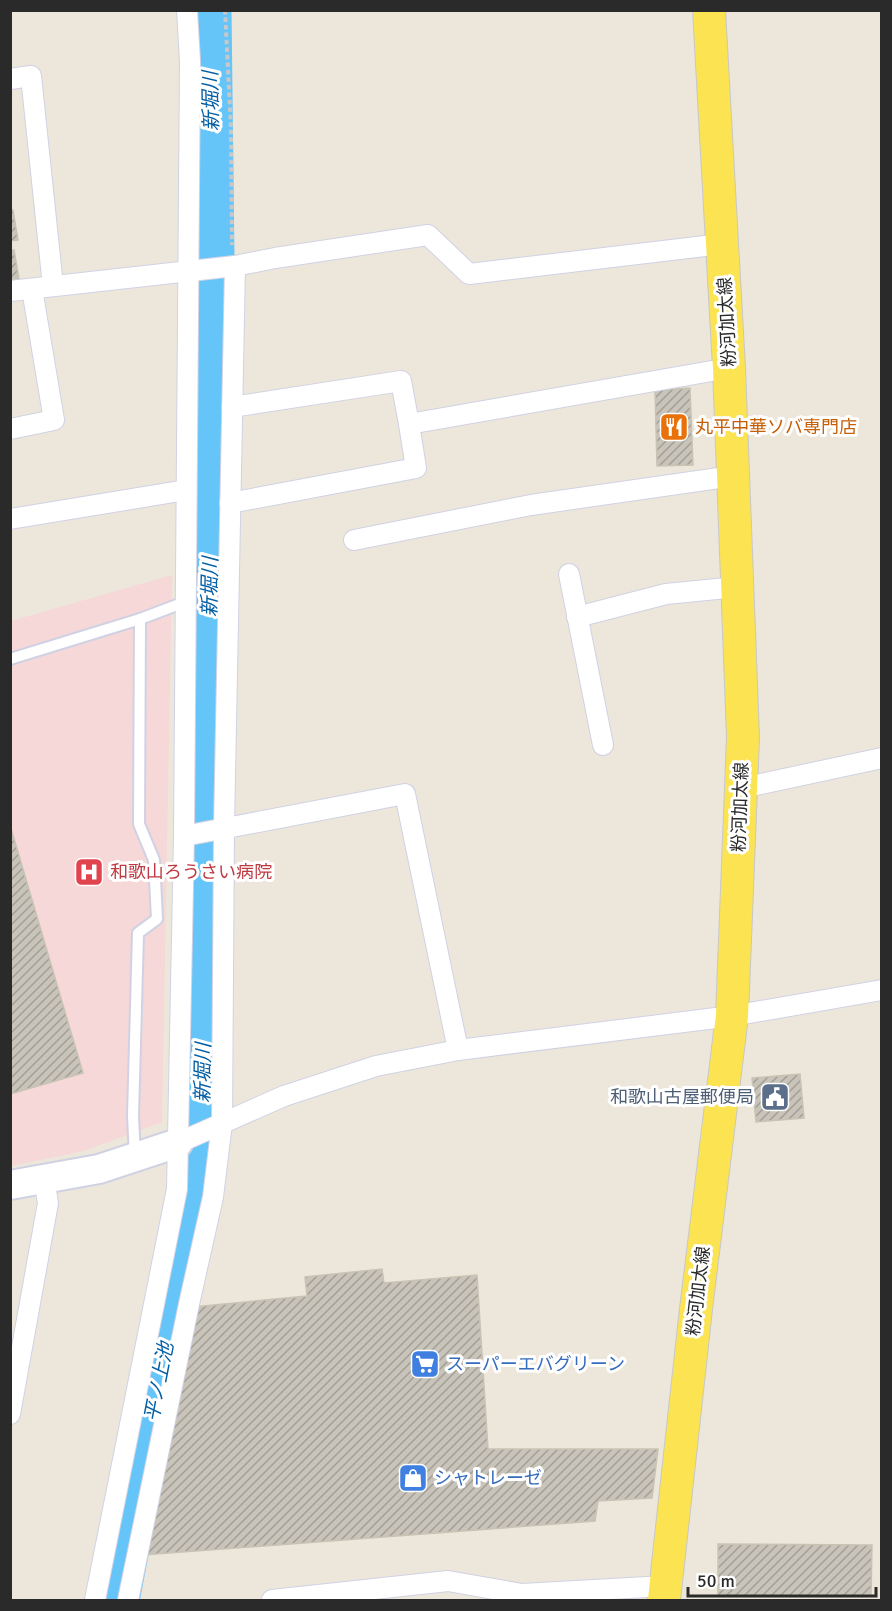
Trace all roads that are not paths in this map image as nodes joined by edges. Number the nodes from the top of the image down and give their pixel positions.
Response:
1 (187, 10) edge
2 (709, 10) edge
3 (10, 79) edge
4 (722, 244) junction
5 (231, 267) junction
6 (194, 271) junction
7 (53, 286) junction
8 (32, 289) junction
9 (10, 291) edge
10 (729, 368) junction
11 (232, 407) junction
12 (409, 424) junction
13 (10, 429) edge
14 (733, 476) junction
15 (186, 490) junction
16 (230, 503) junction
17 (10, 519) edge
18 (354, 540) dead end
19 (569, 574) dead end
20 (737, 587) junction
21 (185, 602) junction
22 (577, 617) junction
23 (140, 619) junction
24 (10, 658) edge
25 (603, 746) dead end
26 (882, 758) edge
27 (741, 788) junction
28 (224, 827) junction
29 (184, 836) junction
30 (882, 990) edge
31 (732, 1016) junction
32 (458, 1050) junction
33 (222, 1123) junction
34 (178, 1143) junction
35 (135, 1157) junction
36 (44, 1179) junction
37 (10, 1185) edge
38 (10, 1414) edge
39 (664, 1593) edge
40 (522, 1597) edge
41 (95, 1600) edge
42 (128, 1600) edge
43 (272, 1600) edge

1 - 6 street
2 - 4 main road, 粉河加太線
3 - 7 street
4 - 5 street
4 - 10 main road, 粉河加太線
5 - 6 street
5 - 11 street
6 - 7 street
6 - 15 street
7 - 8 street
8 - 9 street
8 - 13 street
10 - 12 street
10 - 14 main road, 粉河加太線
11 - 12 street
11 - 16 street
12 - 16 street
14 - 18 street
14 - 20 main road, 粉河加太線
15 - 17 street
15 - 21 street
16 - 28 street
19 - 22 street
20 - 22 street
20 - 27 main road, 粉河加太線
21 - 23 lane
21 - 29 street
22 - 25 street
23 - 24 lane
23 - 35 lane
26 - 27 street
27 - 31 main road, 粉河加太線
28 - 29 street
28 - 32 street
28 - 33 street
29 - 34 street
30 - 31 street
31 - 32 street
31 - 39 main road, 粉河加太線
32 - 33 street
33 - 34 street
33 - 42 street
34 - 35 street
34 - 41 street
35 - 36 street
36 - 37 street
36 - 38 street
39 - 40 street
40 - 43 street

